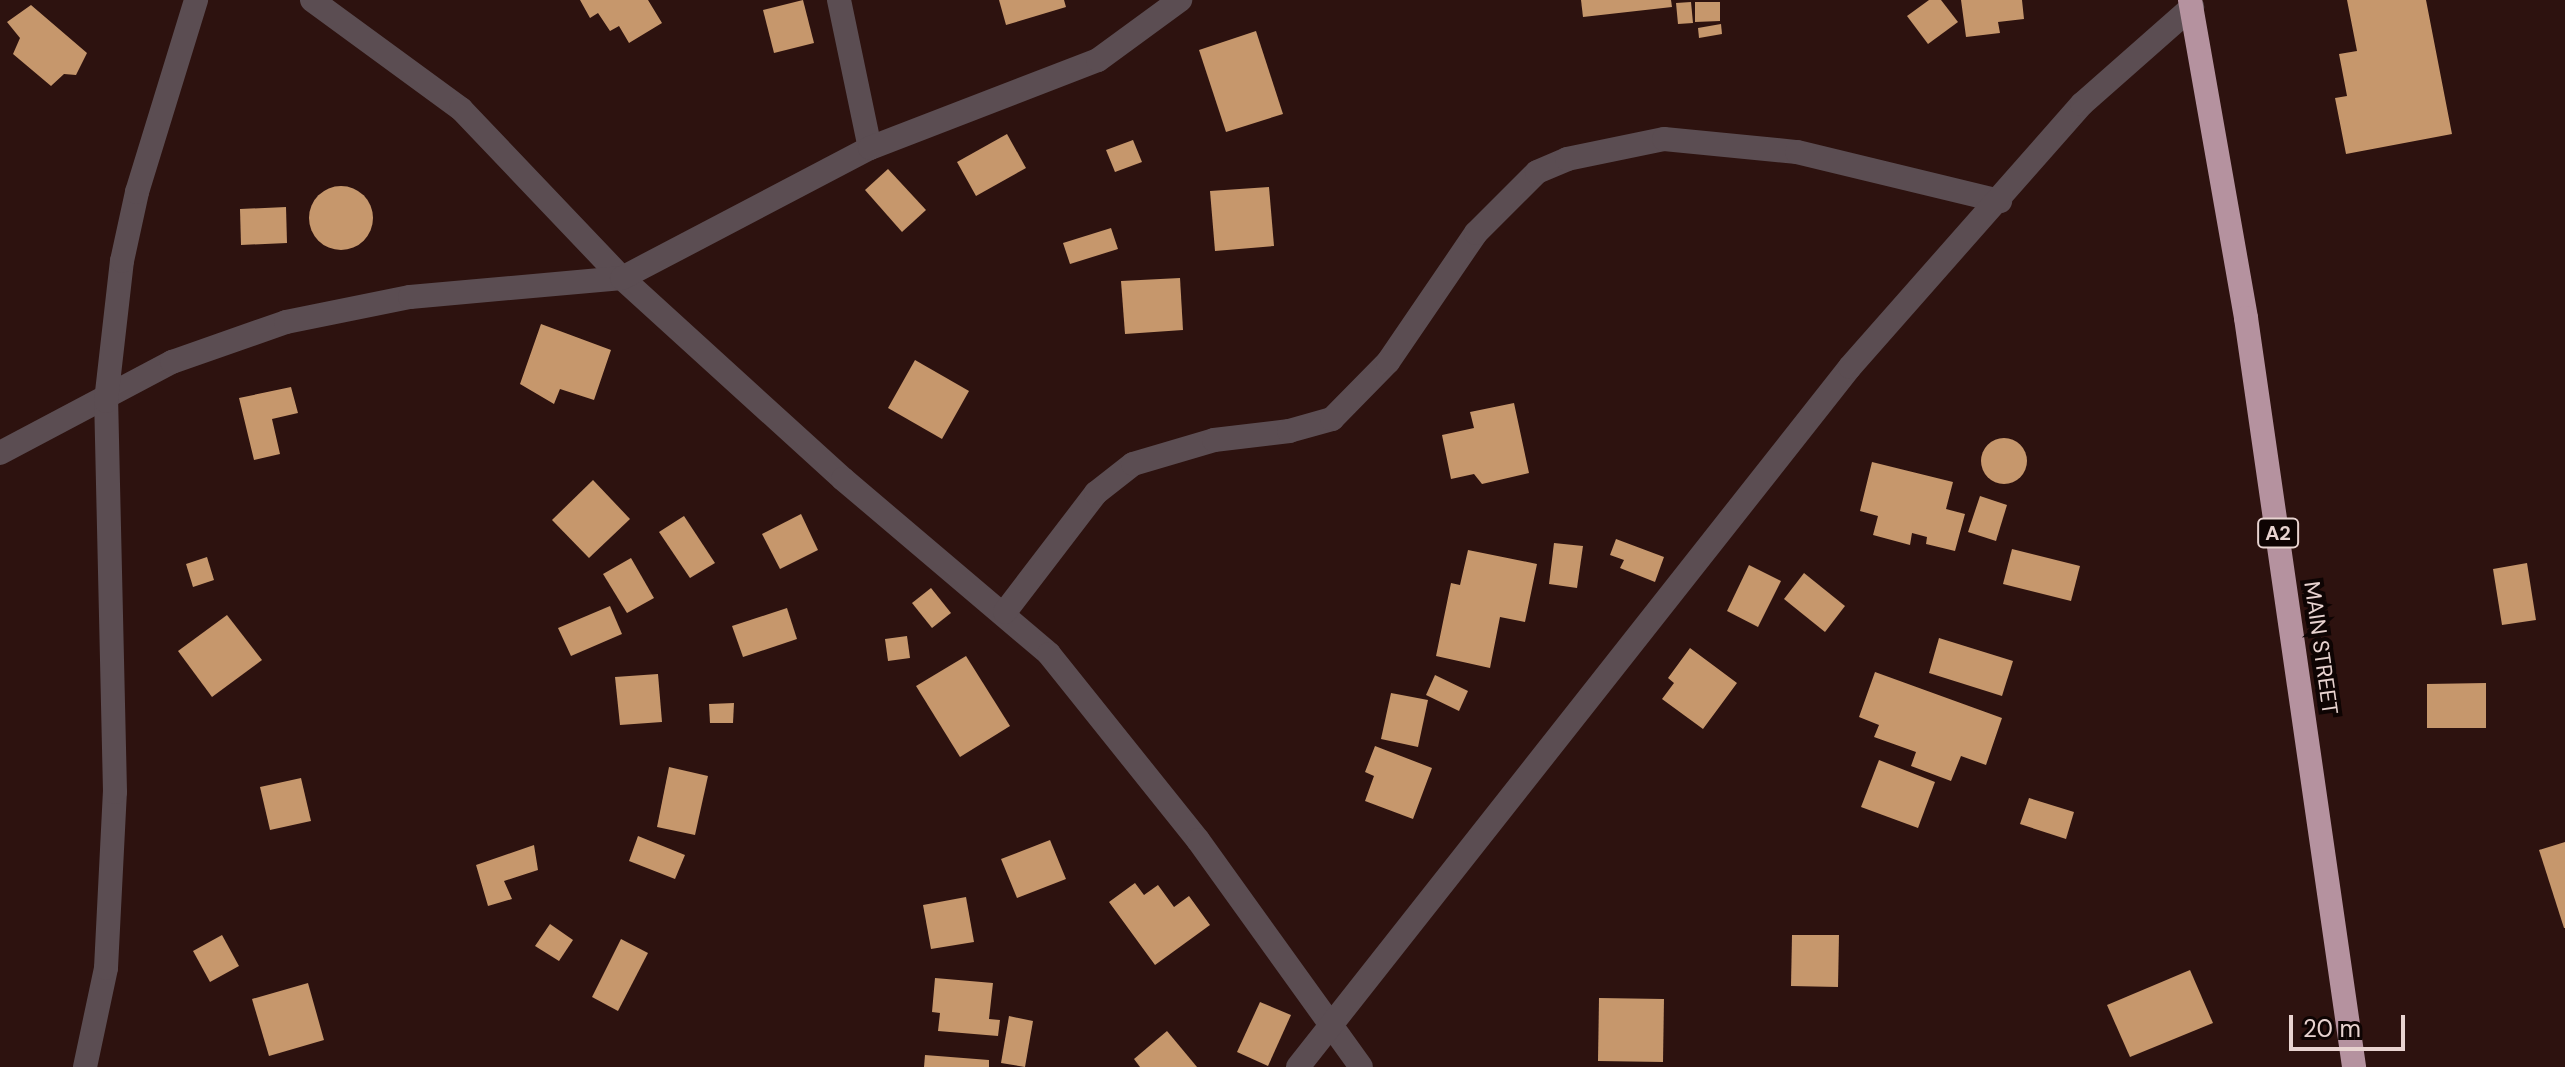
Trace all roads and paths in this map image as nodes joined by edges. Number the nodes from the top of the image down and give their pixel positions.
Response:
1 (196, 0) edge
2 (312, 0) edge
3 (839, 0) edge
4 (1180, 0) edge
5 (2191, 3) edge
6 (870, 148) junction
7 (2000, 201) junction
8 (622, 278) junction
9 (106, 401) junction
10 (0, 453) edge
11 (1005, 612) junction
12 (1335, 1026) junction
13 (85, 1067) edge
14 (1298, 1067) edge
15 (1361, 1067) edge
16 (2354, 1067) edge

1 - 9 street
2 - 8 street
3 - 6 street
4 - 6 street
5 - 7 street
5 - 16 highway, MAIN STREET / A2
6 - 8 street
7 - 11 street
7 - 12 street
8 - 9 street
8 - 11 street
9 - 10 street
9 - 13 street
11 - 12 street
12 - 14 street
12 - 15 street

